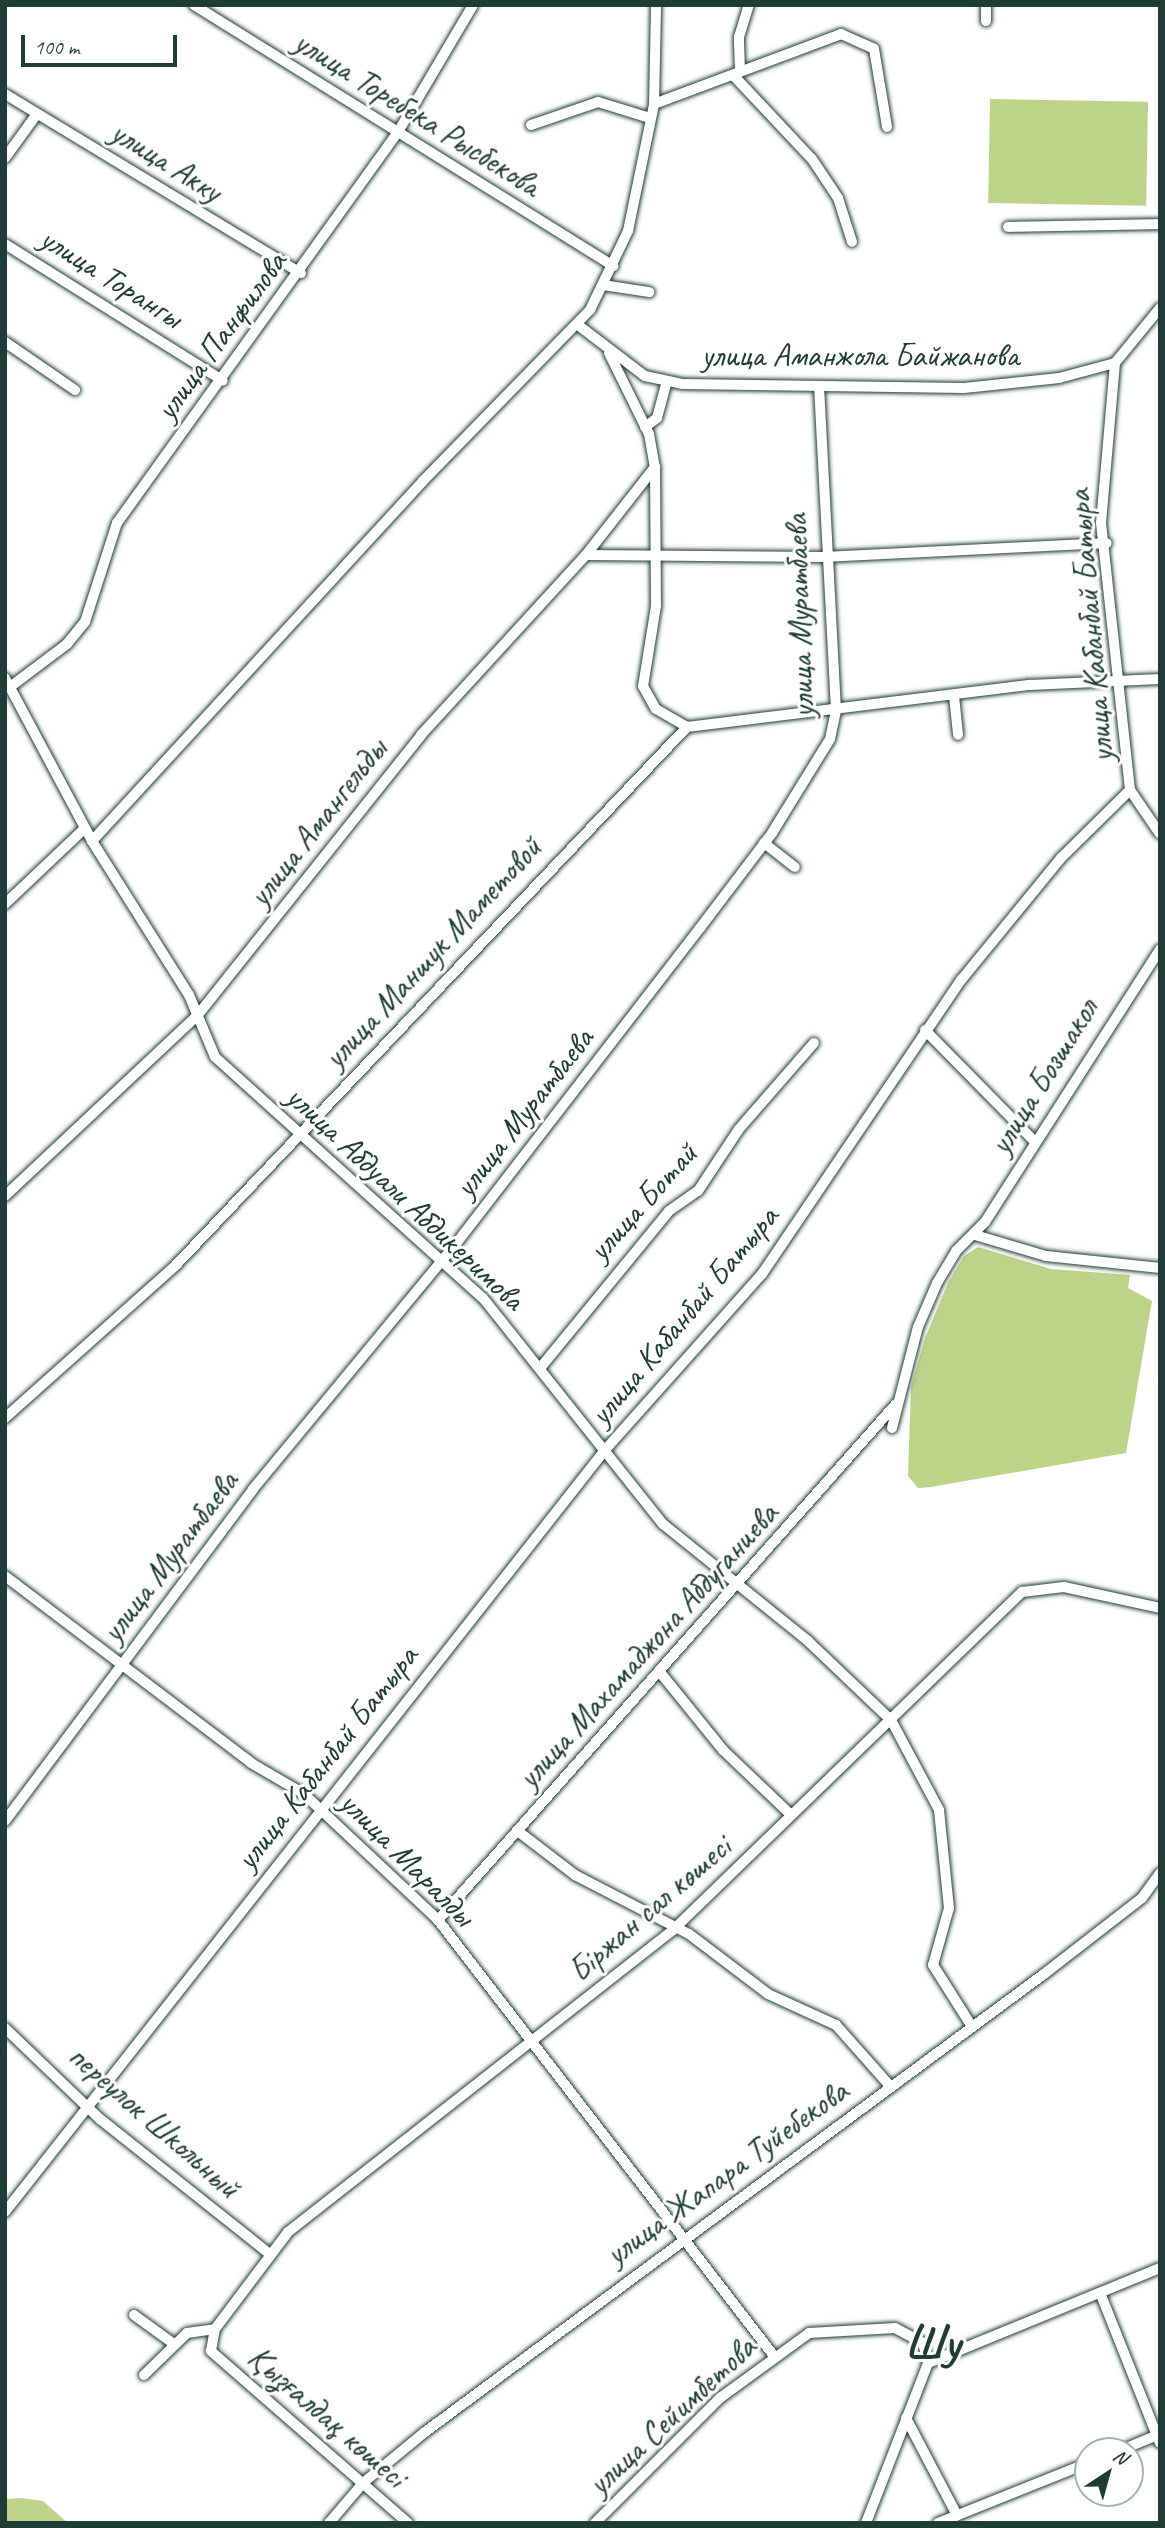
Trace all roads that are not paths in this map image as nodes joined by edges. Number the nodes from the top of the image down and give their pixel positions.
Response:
1 (194, 5) edge
2 (474, 5) edge
3 (656, 5) edge
4 (749, 5) edge
5 (986, 5) edge
6 (986, 21) dead end
7 (736, 73) junction
8 (5, 94) edge
9 (654, 104) junction
10 (37, 114) junction
11 (650, 118) junction
12 (531, 125) dead end
13 (887, 127) dead end
14 (398, 132) junction
15 (5, 158) edge
16 (1160, 224) edge
17 (1008, 227) dead end
18 (852, 242) dead end
19 (5, 244) edge
20 (612, 266) junction
21 (301, 273) junction
22 (603, 285) junction
23 (649, 292) dead end
24 (1160, 308) edge
25 (578, 325) junction
26 (5, 342) edge
27 (610, 353) junction
28 (1115, 363) junction
29 (223, 381) junction
30 (667, 381) junction
31 (819, 389) junction
32 (75, 390) dead end
33 (645, 427) junction
34 (655, 467) junction
35 (1107, 543) junction
36 (586, 555) junction
37 (823, 557) junction
38 (656, 558) junction
39 (1160, 679) edge
40 (1120, 680) junction
41 (7, 683) edge
42 (954, 696) junction
43 (836, 710) junction
44 (687, 727) junction
45 (958, 735) dead end
46 (1130, 790) junction
47 (85, 828) junction
48 (1160, 834) edge
49 (92, 841) junction
50 (764, 843) junction
51 (795, 867) dead end
52 (5, 904) edge
53 (1160, 949) edge
54 (197, 1016) junction
55 (925, 1030) junction
56 (814, 1043) dead end
57 (300, 1138) junction
58 (1034, 1141) junction
59 (5, 1196) edge
60 (975, 1235) junction
61 (439, 1260) junction
62 (1160, 1268) edge
63 (541, 1367) junction
64 (895, 1405) junction
65 (5, 1418) edge
66 (892, 1429) dead end
67 (605, 1450) junction
68 (8, 1583) edge
69 (739, 1585) junction
70 (1160, 1608) edge
71 (125, 1662) junction
72 (659, 1671) junction
73 (891, 1720) junction
74 (319, 1808) junction
75 (791, 1815) junction
76 (5, 1821) edge
77 (519, 1832) junction
78 (1160, 1873) edge
79 (1155, 1890) edge
80 (438, 1920) junction
81 (673, 1930) junction
82 (971, 2025) junction
83 (5, 2028) edge
84 (529, 2043) junction
85 (891, 2087) junction
86 (87, 2101) junction
87 (5, 2212) edge
88 (687, 2235) junction
89 (270, 2254) junction
90 (1160, 2269) edge
91 (1101, 2295) junction
92 (134, 2315) dead end
93 (215, 2329) junction
94 (174, 2344) junction
95 (211, 2351) joint
96 (774, 2356) junction
97 (928, 2363) junction
98 (144, 2375) dead end
99 (906, 2418) junction
100 (1159, 2437) edge
101 (1074, 2469) edge
102 (363, 2483) junction
103 (957, 2515) junction
104 (329, 2523) edge
105 (408, 2523) edge
106 (596, 2523) edge
107 (866, 2523) edge
108 (938, 2523) edge

1 - 14 street, улица Торебека Рысбекова
2 - 14 street, улица Панфилова
3 - 9 street
4 - 7 street
5 - 6 street
7 - 9 street
7 - 13 street
7 - 18 street
8 - 10 street, улица Акку
9 - 11 street
10 - 15 street
10 - 21 street, улица Акку
11 - 12 street
11 - 20 street
14 - 20 street, улица Торебека Рысбекова
14 - 21 street, улица Панфилова
16 - 17 street
19 - 29 street, улица Торангы
20 - 22 street
21 - 29 street, улица Панфилова
22 - 23 street
22 - 25 street
24 - 28 street
25 - 27 street
25 - 49 street
26 - 32 street
27 - 30 street, улица Аманжола Байжанова
27 - 33 street
28 - 31 street, улица Аманжола Байжанова
28 - 35 street, улица Кабанбай Батыра
29 - 41 street, улица Панфилова
30 - 31 street, улица Аманжола Байжанова
30 - 33 street
31 - 37 street, улица Муратбаева
33 - 34 street
34 - 36 street, улица Амангельды
34 - 38 street
35 - 37 street
35 - 40 street, улица Кабанбай Батыра
36 - 38 street
36 - 54 street, улица Амангельды
37 - 38 street
37 - 43 street, улица Муратбаева
38 - 44 street
39 - 40 street
40 - 42 street
40 - 46 street, улица Кабанбай Батыра
41 - 47 street, улица Абдуали Абдикеримова
42 - 43 street
42 - 45 street
43 - 44 street
43 - 50 street, улица Муратбаева
44 - 57 street, улица Маншук Маметовой
46 - 48 street
46 - 55 street, улица Кабанбай Батыра
47 - 49 street, улица Абдуали Абдикеримова
47 - 52 street
49 - 54 street, улица Абдуали Абдикеримова
50 - 51 street
50 - 61 street, улица Муратбаева
53 - 58 street, улица Бозшакол
54 - 57 street, улица Абдуали Абдикеримова
54 - 59 street, улица Амангельды
55 - 58 street
55 - 67 street, улица Кабанбай Батыра
56 - 63 street, улица Ботай
57 - 61 street, улица Абдуали Абдикеримова
57 - 65 street, улица Маншук Маметовой
58 - 60 street, улица Бозшакол
60 - 62 street
60 - 64 street, улица Бозшакол
61 - 63 street, улица Абдуали Абдикеримова
61 - 71 street, улица Муратбаева
63 - 67 street, улица Абдуали Абдикеримова
64 - 66 street
64 - 69 street, улица Махамаджона Абдуганиева
67 - 69 street, улица Абдуали Абдикеримова
67 - 74 street, улица Кабанбай Батыра
68 - 71 street, улица Маралды
69 - 72 street, улица Махамаджона Абдуганиева
69 - 73 street, улица Абдуали Абдикеримова
70 - 73 street, Біржан сал көшесі
71 - 74 street, улица Маралды
71 - 76 street, улица Муратбаева
72 - 75 street
72 - 77 street, улица Махамаджона Абдуганиева
73 - 75 street, Біржан сал көшесі
73 - 82 street, улица Абдуали Абдикеримова
74 - 80 street, улица Маралды
74 - 86 street, улица Кабанбай Батыра
75 - 81 street, Біржан сал көшесі
77 - 80 street, улица Махамаджона Абдуганиева
77 - 81 street
78 - 79 street, улица Жапара Туйебекова
79 - 82 street, улица Жапара Туйебекова
80 - 84 street, улица Маралды
81 - 84 street, Біржан сал көшесі
81 - 85 street
82 - 85 street, улица Жапара Туйебекова
83 - 86 street, переулок Школьный
84 - 88 street, улица Маралды
84 - 89 street, Біржан сал көшесі
85 - 88 street, улица Жапара Туйебекова
86 - 87 street, улица Кабанбай Батыра
86 - 89 street, переулок Школьный
88 - 96 street, улица Маралды
88 - 102 street, улица Жапара Туйебекова
89 - 93 street, Біржан сал көшесі
90 - 91 street
91 - 97 street
91 - 100 street
92 - 94 street
93 - 94 street
93 - 95 street, Біржан сал көшесі
94 - 98 street
95 - 102 street, Қызғалдақ көшесі
96 - 97 street, улица Сейимбетова
96 - 106 street, улица Сейимбетова
97 - 99 street
99 - 103 street
99 - 107 street
101 - 103 street
102 - 104 street, улица Жапара Туйебекова
102 - 105 street, Қызғалдақ көшесі
103 - 108 street

